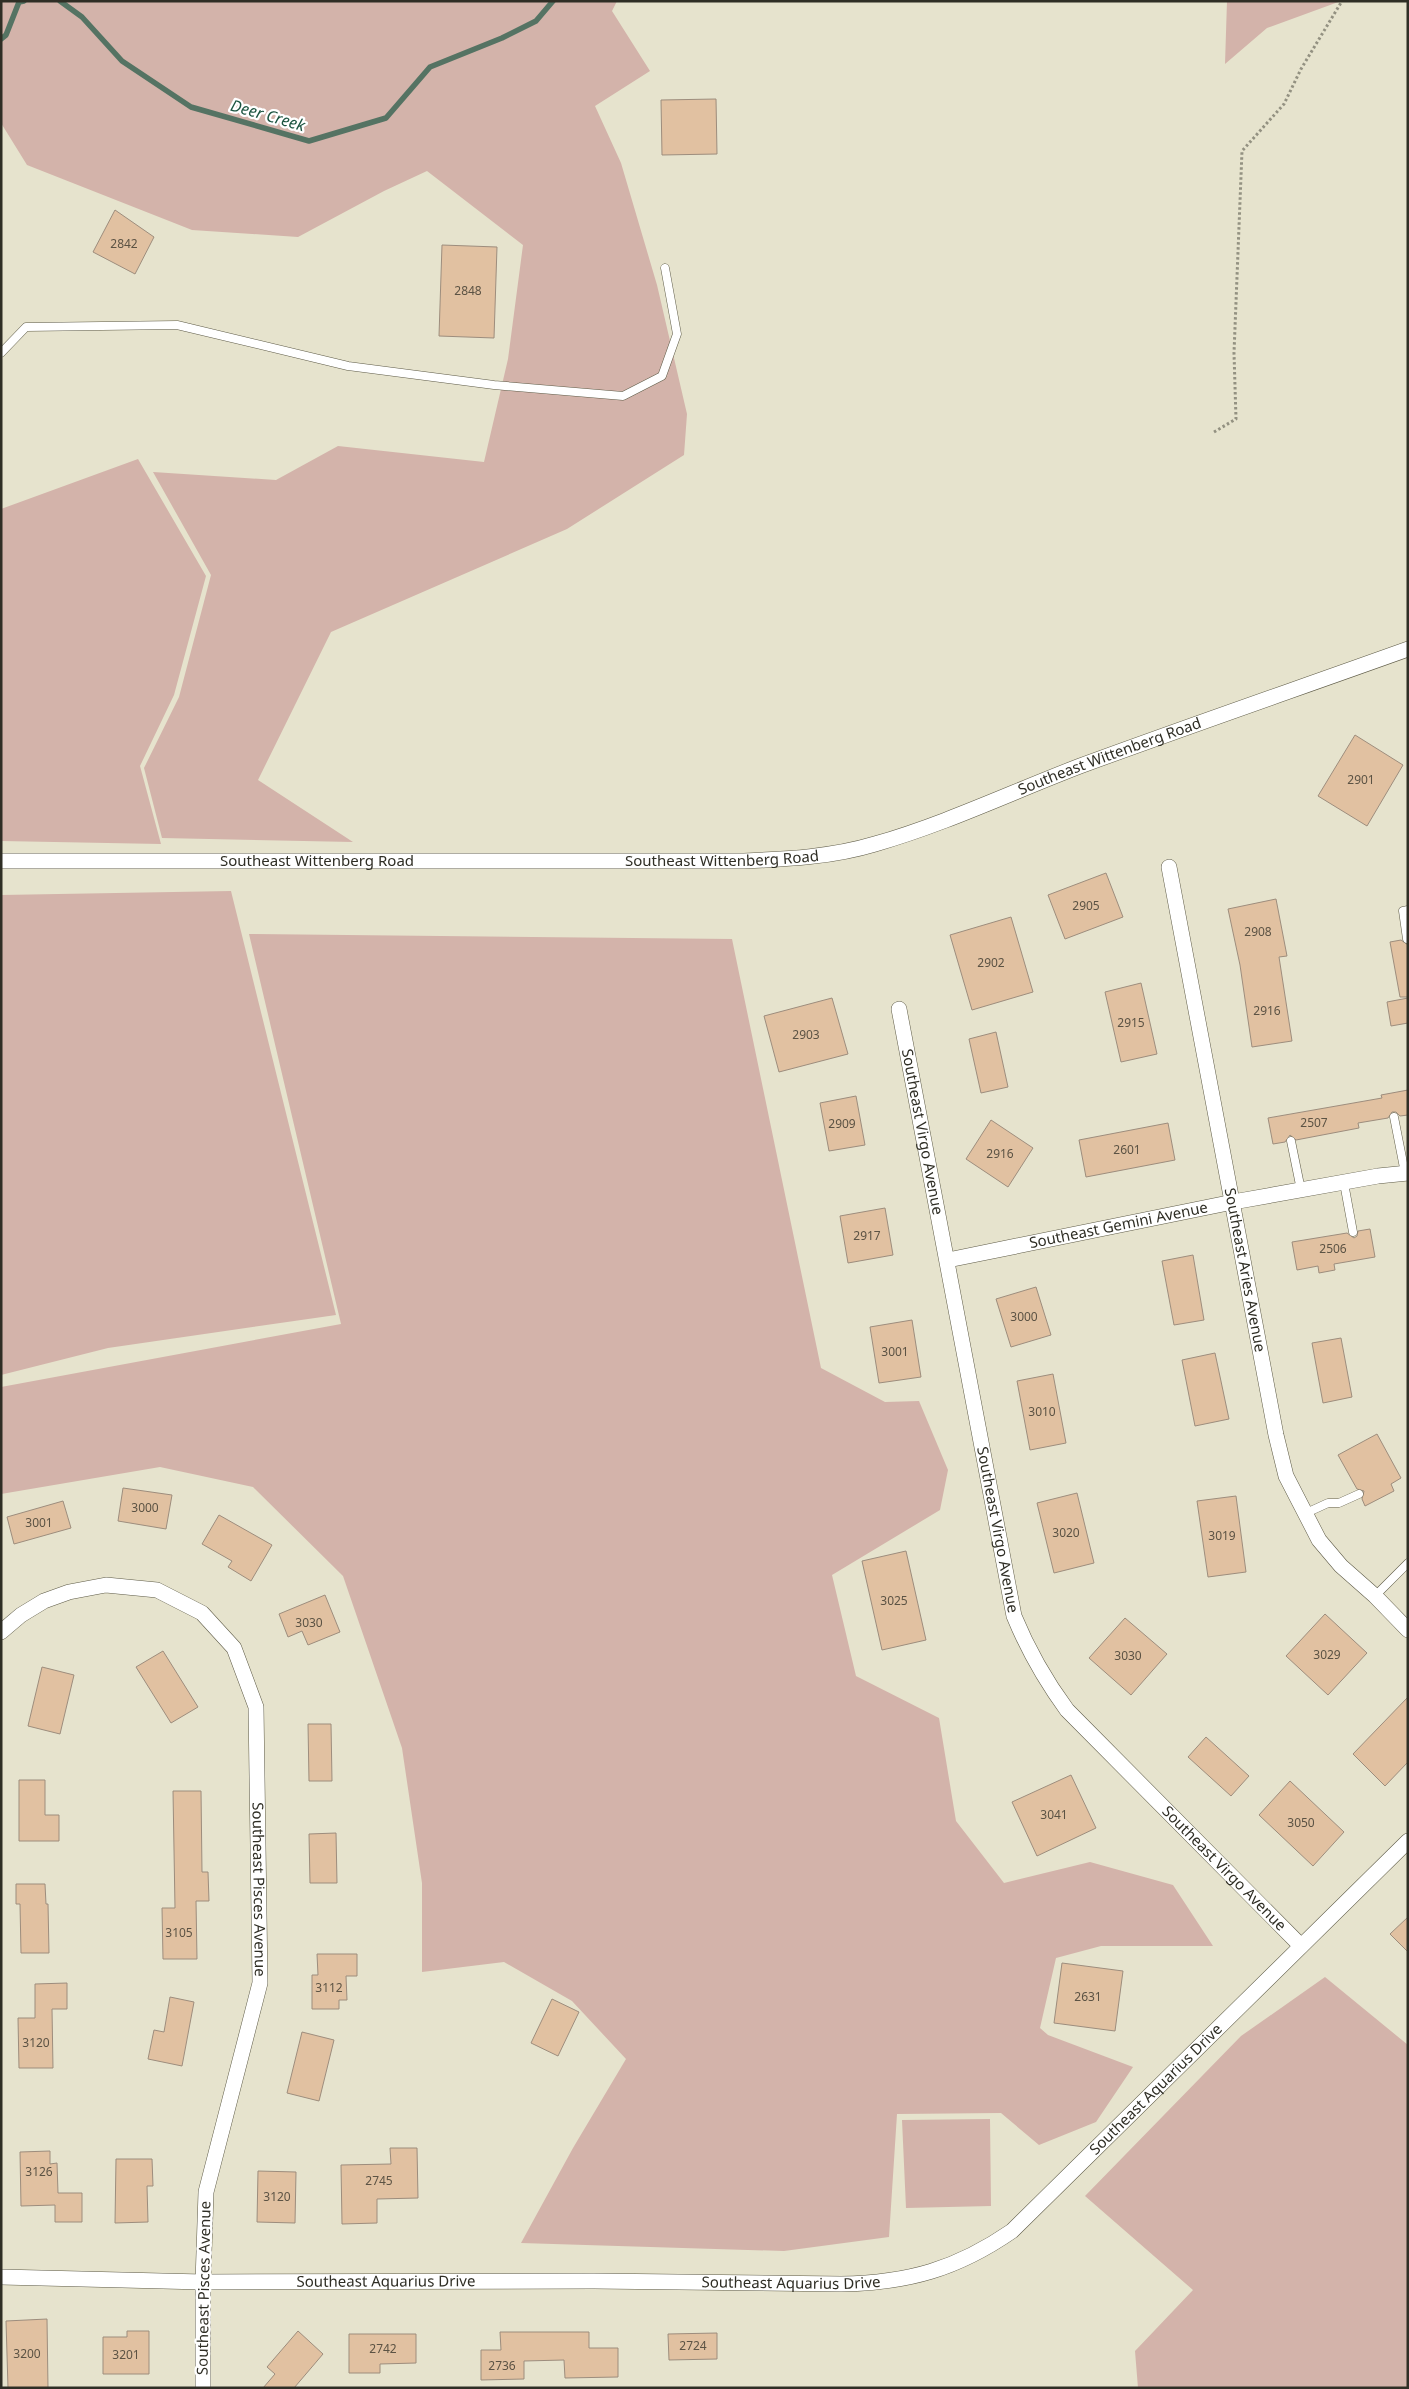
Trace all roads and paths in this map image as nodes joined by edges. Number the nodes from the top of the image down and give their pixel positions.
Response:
1 (1342, 1) edge
2 (665, 268) dead end
3 (1, 353) edge
4 (1214, 432) dead end
5 (1408, 649) edge
6 (1, 861) edge
7 (1169, 867) dead end
8 (1408, 910) edge
9 (1407, 938) edge
10 (899, 1009) dead end
11 (1394, 1117) dead end
12 (1291, 1141) dead end
13 (1406, 1173) edge
14 (1344, 1183) junction
15 (1301, 1190) junction
16 (1233, 1202) junction
17 (1353, 1232) dead end
18 (948, 1260) junction
19 (1359, 1494) dead end
20 (1304, 1514) junction
21 (1408, 1563) edge
22 (1375, 1596) junction
23 (1408, 1630) edge
24 (1, 1632) edge
25 (1408, 1841) edge
26 (1301, 1946) junction
27 (1, 2277) edge
28 (202, 2282) junction
29 (203, 2388) edge

1 - 4 path
2 - 3 lane
5 - 6 street, Southeast Wittenberg Road
7 - 16 street, Southeast Aries Avenue
8 - 9 lane
10 - 18 street, Southeast Virgo Avenue
11 - 13 lane
12 - 15 lane
13 - 14 street, Southeast Gemini Avenue
14 - 15 street, Southeast Gemini Avenue
14 - 17 lane
15 - 16 street, Southeast Gemini Avenue
16 - 18 street, Southeast Gemini Avenue
16 - 20 street, Southeast Aries Avenue
18 - 26 street, Southeast Virgo Avenue
19 - 20 lane
20 - 22 street, Southeast Aries Avenue
21 - 22 lane
22 - 23 street, Southeast Aries Avenue
24 - 28 street, Southeast Pisces Avenue
25 - 26 street, Southeast Aquarius Drive
26 - 28 street, Southeast Aquarius Drive
27 - 28 street, Southeast Aquarius Drive
28 - 29 street, Southeast Pisces Avenue

